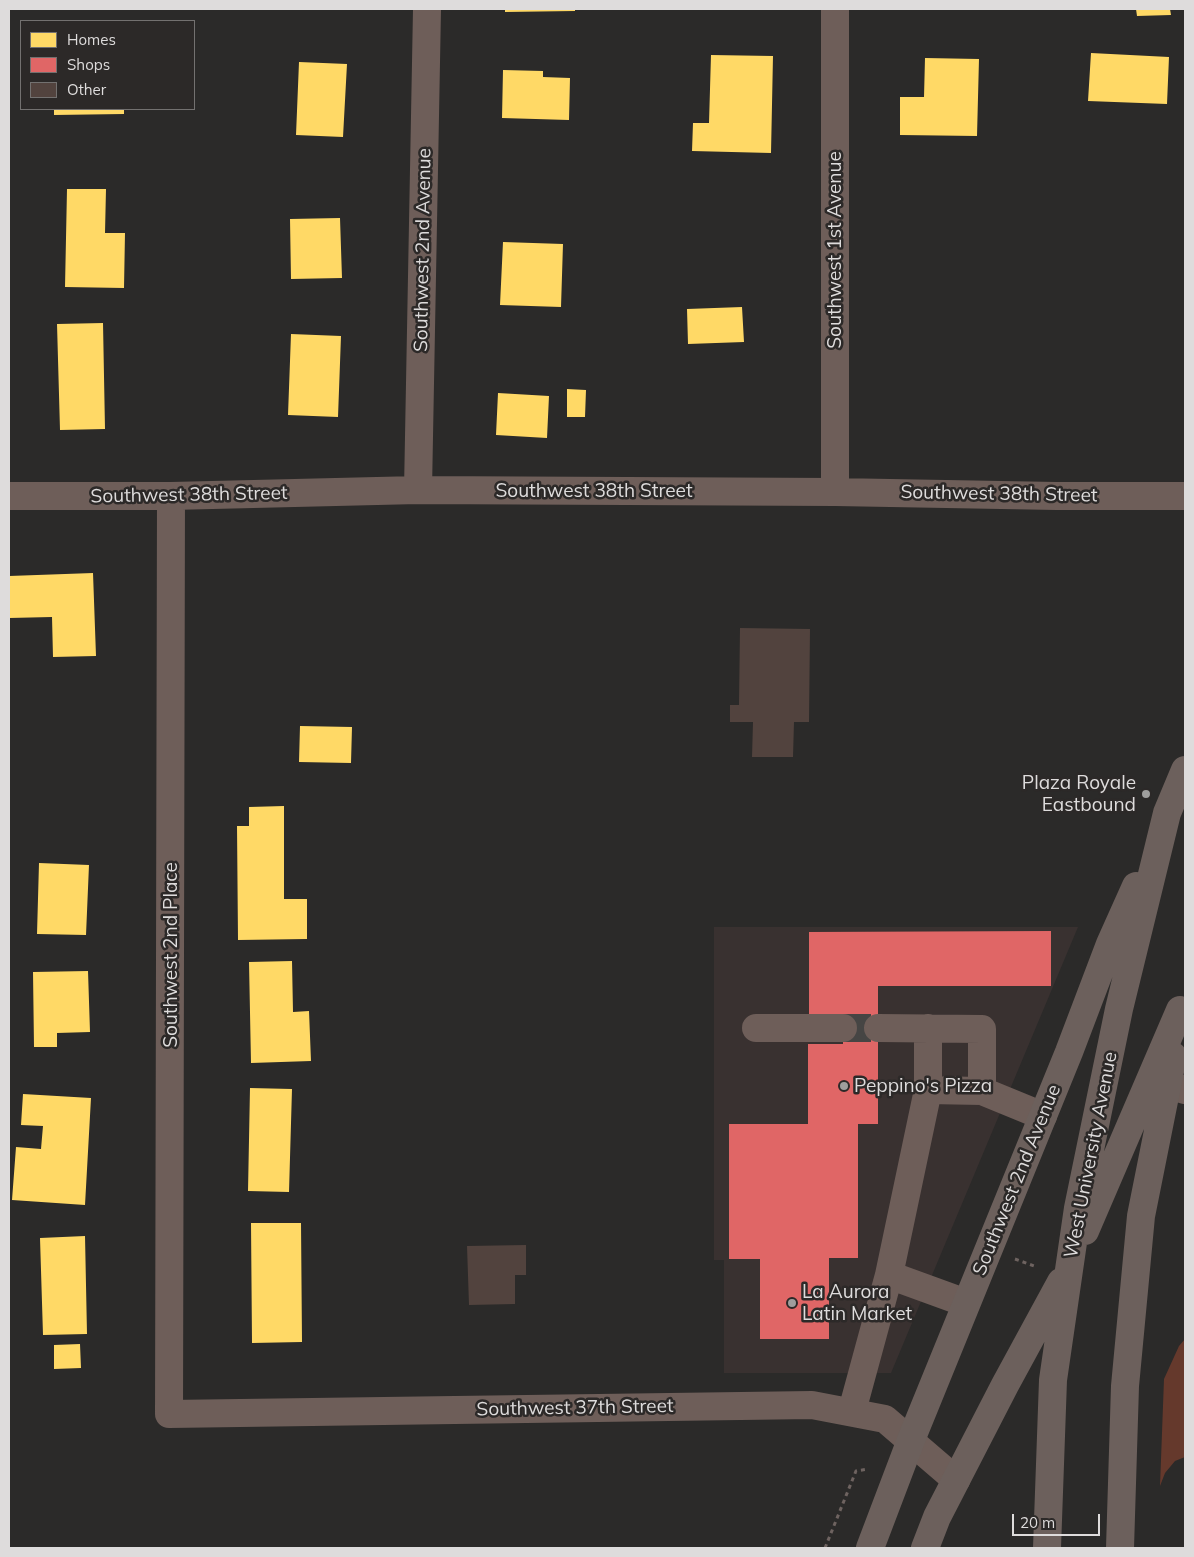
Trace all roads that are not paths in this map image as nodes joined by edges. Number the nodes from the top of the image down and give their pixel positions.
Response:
1 (427, 9) edge
2 (836, 9) edge
3 (418, 490) junction
4 (835, 492) junction
5 (9, 496) edge
6 (171, 496) junction
7 (1183, 496) edge
8 (1185, 770) edge
9 (1167, 813) junction
10 (1183, 1002) edge
11 (756, 1028) dead end
12 (843, 1028) tunnel mouth
13 (878, 1028) tunnel mouth
14 (928, 1028) junction
15 (1176, 1087) edge
16 (928, 1090) junction
17 (982, 1091) junction
18 (1043, 1116) junction
19 (1069, 1267) junction
20 (889, 1275) junction
21 (966, 1303) junction
22 (852, 1412) junction
23 (170, 1414) joint
24 (912, 1440) junction
25 (956, 1480) junction
26 (870, 1548) edge
27 (925, 1548) edge
28 (1047, 1548) edge
29 (1120, 1548) edge

1 - 3 street, Southwest 2nd Avenue
2 - 4 street, Southwest 1st Avenue
3 - 4 street, Southwest 38th Street
3 - 6 street, Southwest 38th Street
4 - 7 street, Southwest 38th Street
5 - 6 street, Southwest 38th Street
6 - 23 street, Southwest 2nd Place
8 - 9 main road, West University Avenue
9 - 18 main road, Southwest 2nd Avenue
9 - 19 main road, West University Avenue
10 - 15 main road
10 - 19 main road
11 - 12 street
13 - 14 street
14 - 16 street
14 - 17 street
15 - 29 main road
16 - 17 street
16 - 20 street
17 - 18 street
18 - 21 main road, Southwest 2nd Avenue
19 - 25 main road
19 - 28 main road, West University Avenue
20 - 21 street
20 - 22 street
21 - 24 main road, Southwest 2nd Avenue
22 - 23 street, Southwest 37th Street
22 - 24 street, Southwest 37th Street
24 - 25 street, Southwest 37th Street
24 - 26 main road, Southwest 2nd Avenue
25 - 27 main road

